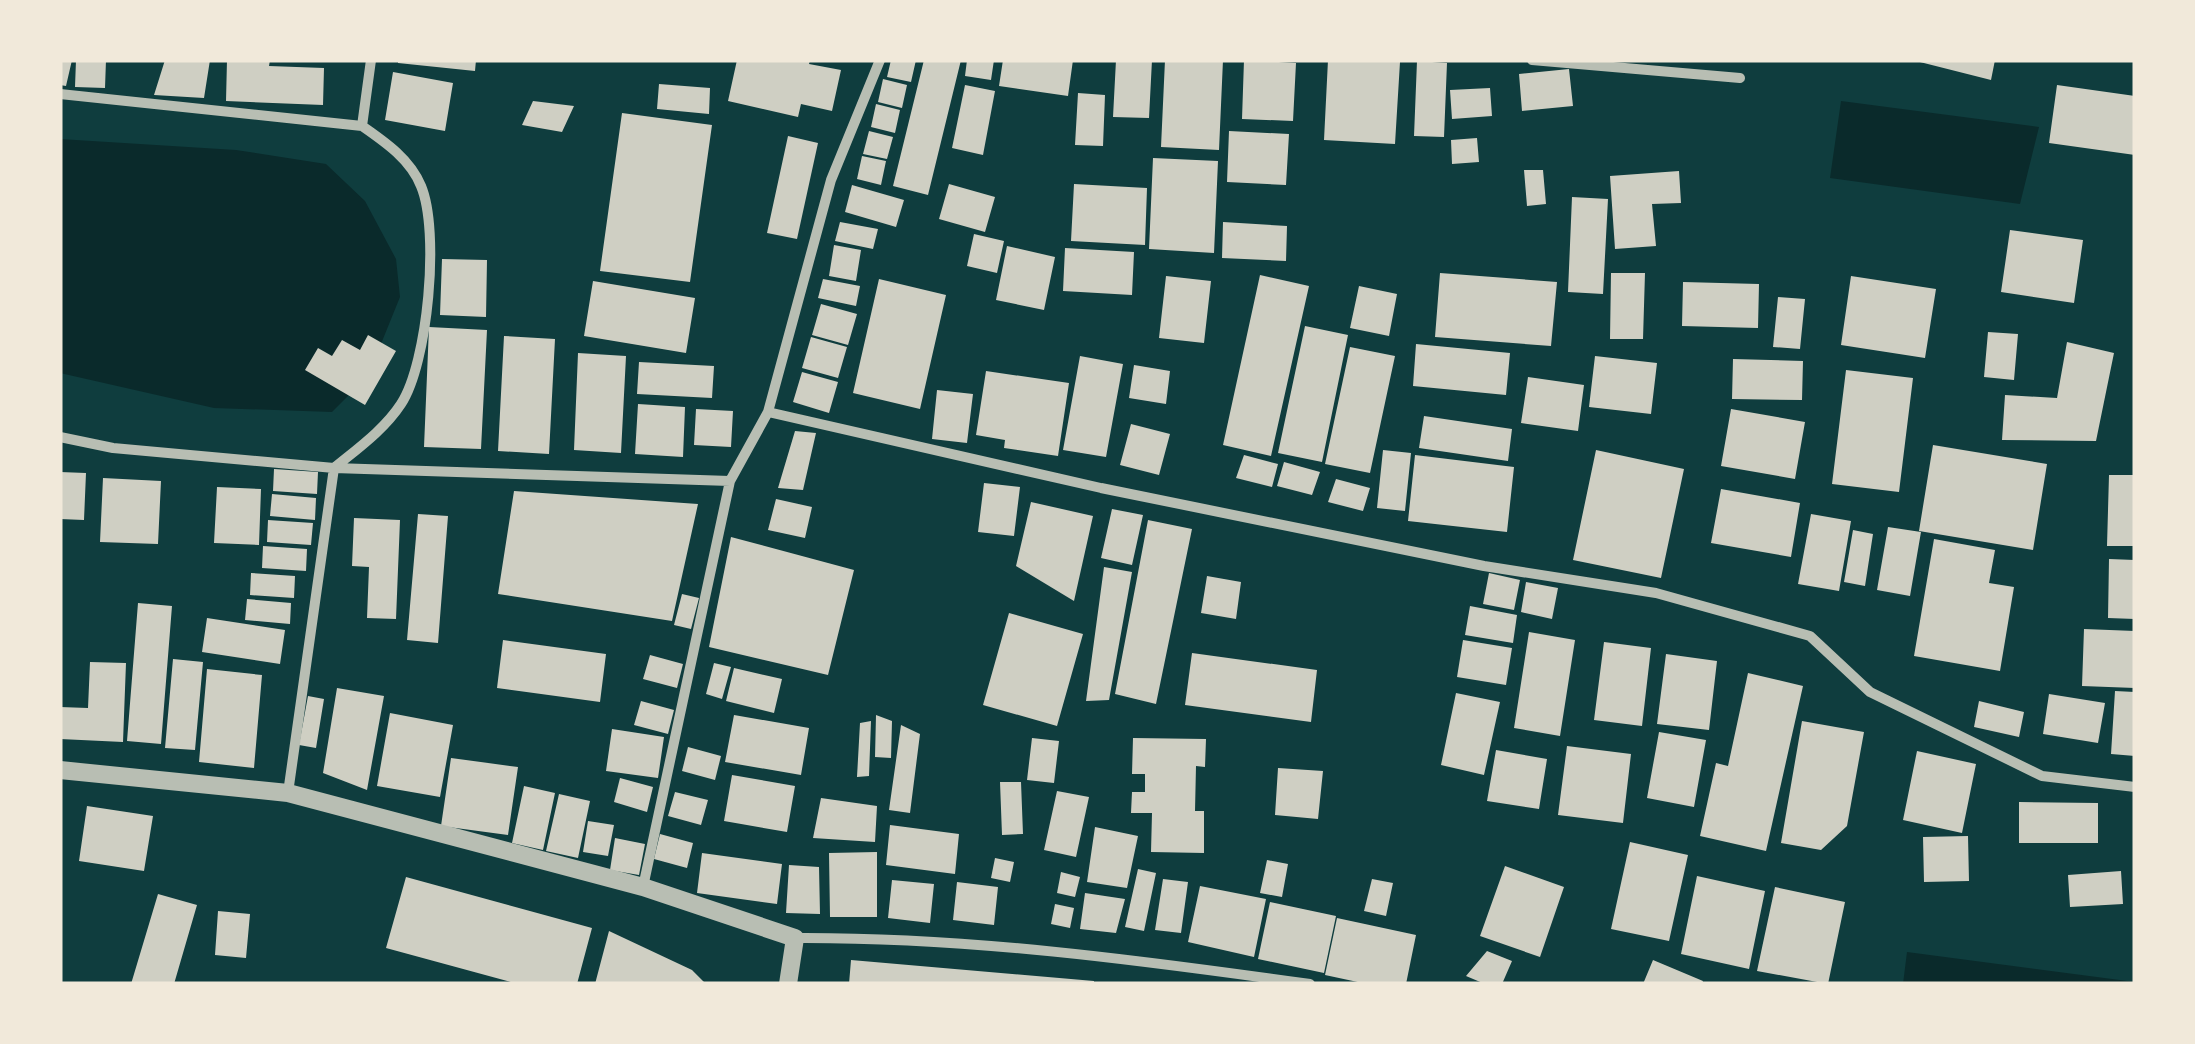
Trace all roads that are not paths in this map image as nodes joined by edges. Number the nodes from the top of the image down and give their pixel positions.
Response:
1 (370, 60) edge
2 (880, 60) edge
3 (1532, 60) edge
4 (1740, 78) dead end
5 (60, 94) edge
6 (362, 126) junction
7 (768, 412) junction
8 (60, 437) edge
9 (334, 468) junction
10 (730, 480) junction
11 (60, 770) edge
12 (2135, 787) edge
13 (288, 793) junction
14 (643, 887) junction
15 (794, 938) junction
16 (788, 984) edge
17 (1310, 984) edge

1 - 6 street
2 - 7 street
3 - 4 street
5 - 6 street
6 - 9 street
7 - 10 street
7 - 12 street
8 - 9 street
9 - 10 street
9 - 13 street
10 - 14 street
11 - 13 street
13 - 14 street
14 - 15 street
15 - 16 street
15 - 17 street

